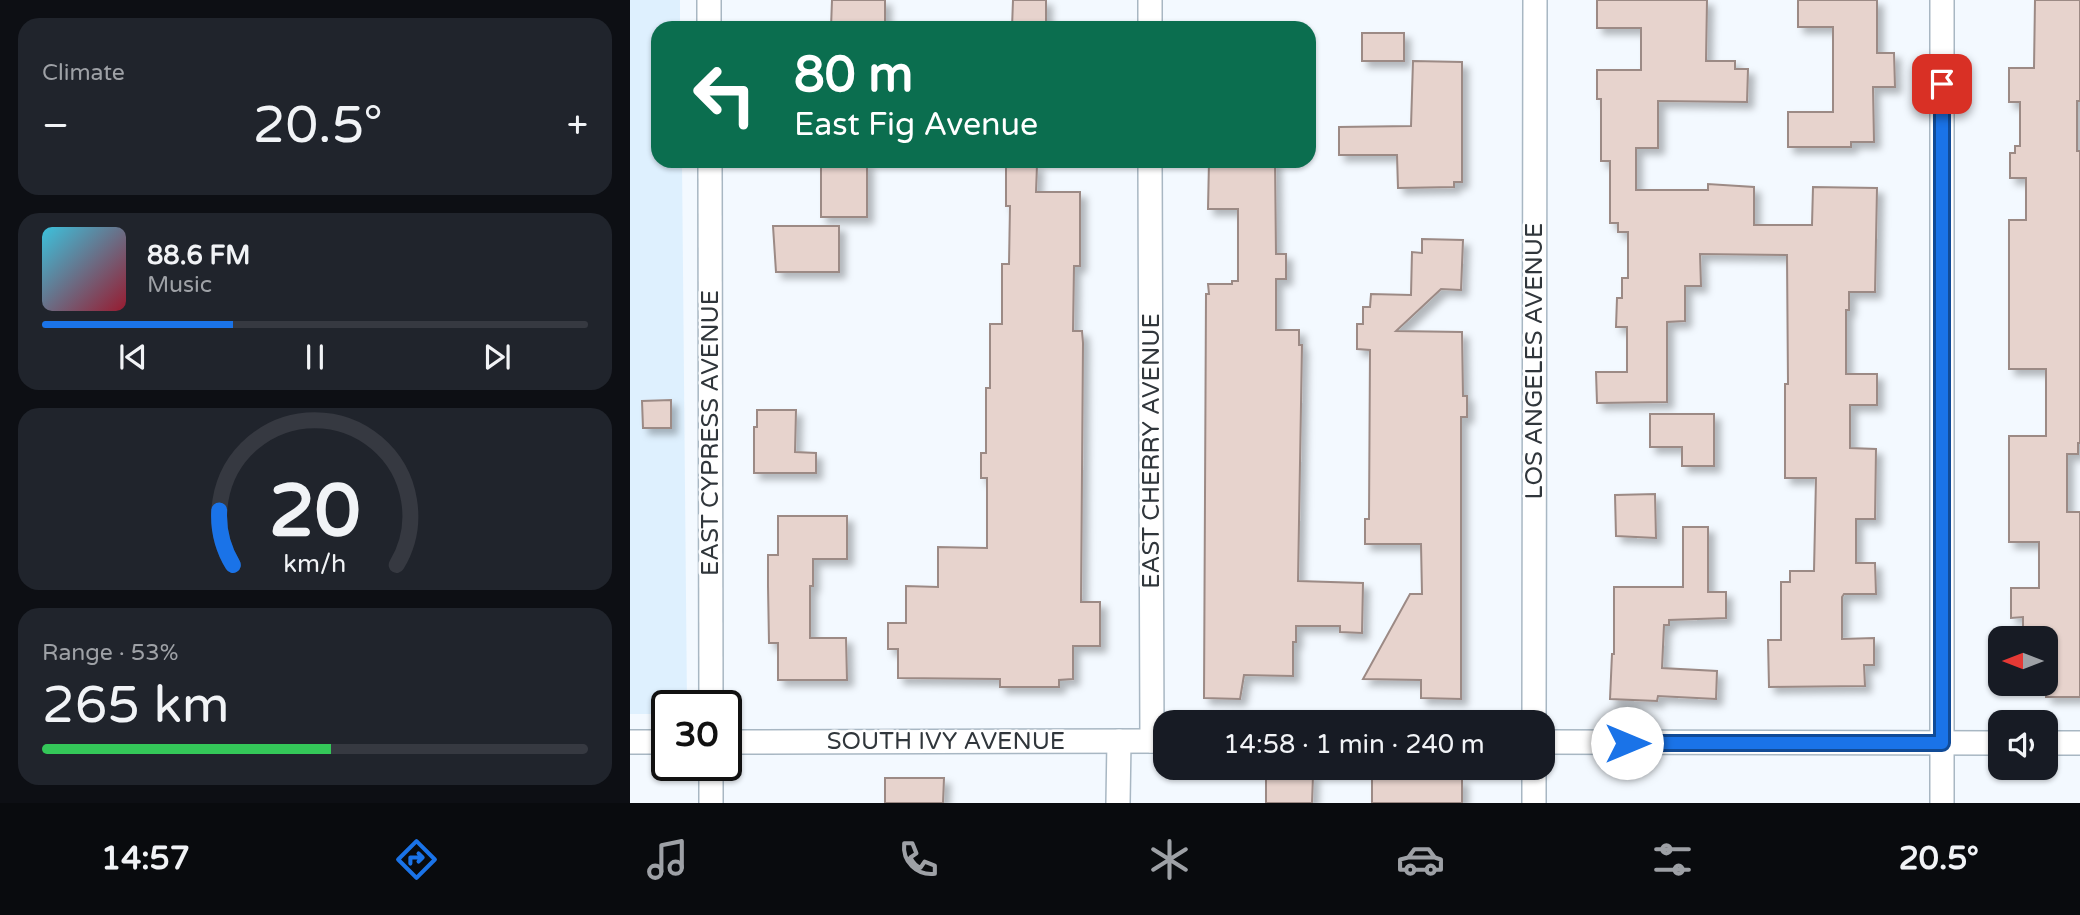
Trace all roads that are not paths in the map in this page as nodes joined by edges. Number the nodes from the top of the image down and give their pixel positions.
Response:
1 (709, 0) edge
2 (1150, 0) edge
3 (1535, 0) edge
4 (1942, 0) edge
5 (709, 21) edge
6 (1150, 21) edge
7 (710, 168) edge
8 (1150, 168) edge
9 (711, 690) edge
10 (1159, 710) edge
11 (1534, 710) edge
12 (1119, 741) junction
13 (1153, 741) edge
14 (630, 742) edge
15 (651, 742) edge
16 (742, 742) edge
17 (1555, 743) edge
18 (1942, 743) junction
19 (1988, 743) edge
20 (2058, 743) edge
21 (2080, 743) edge
22 (1534, 780) edge
23 (711, 781) edge
24 (711, 803) edge
25 (1118, 803) edge
26 (1534, 803) edge
27 (1942, 803) edge

1 - 5 street
2 - 6 street
3 - 11 street, LOS ANGELES AVENUE
4 - 18 street
7 - 9 street, EAST CYPRESS AVENUE
8 - 10 street, EAST CHERRY AVENUE
12 - 13 street, SOUTH IVY AVENUE
12 - 16 street, SOUTH IVY AVENUE
12 - 25 street
14 - 15 street
17 - 18 street
18 - 19 street
18 - 27 street
20 - 21 street
22 - 26 street
23 - 24 street

